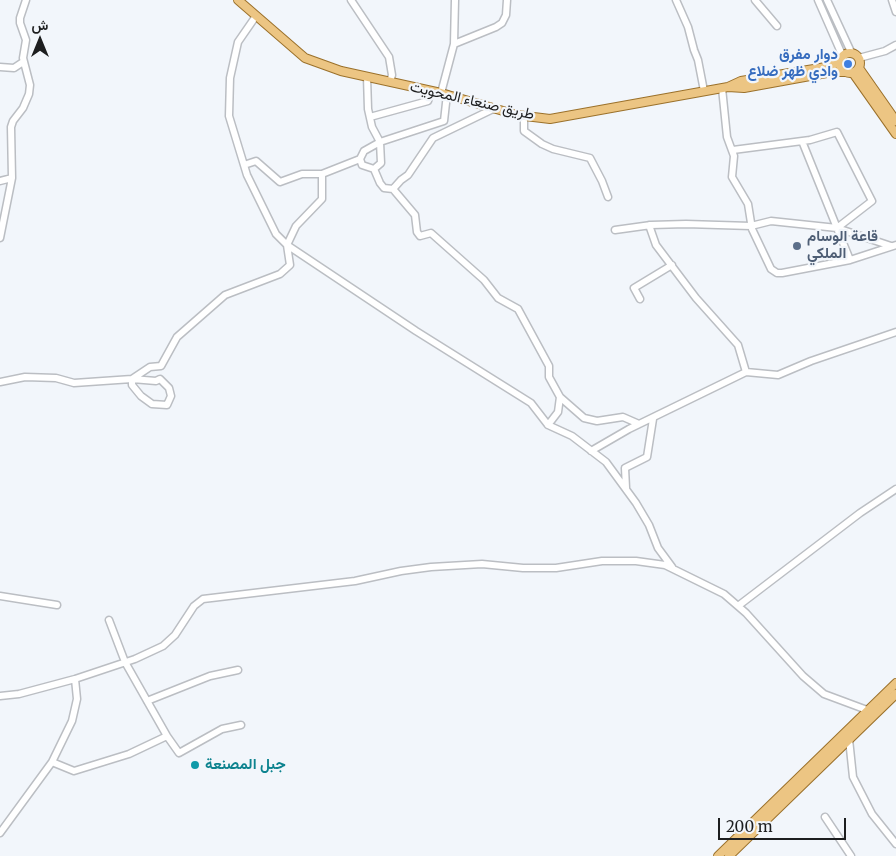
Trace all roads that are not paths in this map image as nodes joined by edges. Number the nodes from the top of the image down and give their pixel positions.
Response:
1 (26, 0) edge
2 (238, 0) edge
3 (351, 0) edge
4 (455, 0) edge
5 (506, 0) edge
6 (676, 0) edge
7 (755, 0) edge
8 (818, 0) edge
9 (827, 0) edge
10 (892, 0) edge
11 (896, 12) edge
12 (256, 16) junction
13 (777, 26) dead end
14 (454, 44) junction
15 (896, 45) edge
16 (856, 56) junction
17 (842, 60) junction
18 (23, 62) junction
19 (0, 67) edge
20 (852, 71) junction
21 (367, 78) junction
22 (390, 82) junction
23 (725, 87) junction
24 (431, 90) junction
25 (704, 91) junction
26 (444, 94) junction
27 (493, 109) junction
28 (524, 116) junction
29 (370, 117) junction
30 (896, 121) edge
31 (896, 134) edge
32 (802, 141) junction
33 (380, 142) junction
34 (733, 150) junction
35 (360, 159) junction
36 (244, 165) junction
37 (374, 169) junction
38 (322, 174) junction
39 (12, 178) junction
40 (0, 181) edge
41 (393, 189) junction
42 (608, 197) dead end
43 (2, 224) edge
44 (649, 225) junction
45 (751, 226) junction
46 (836, 228) junction
47 (616, 230) dead end
48 (0, 238) edge
49 (287, 245) junction
50 (894, 245) edge
51 (850, 260) junction
52 (672, 265) junction
53 (640, 300) dead end
54 (896, 332) edge
55 (746, 372) junction
56 (132, 380) junction
57 (0, 382) edge
58 (560, 397) junction
59 (653, 419) junction
60 (640, 424) junction
61 (548, 426) junction
62 (591, 451) junction
63 (626, 488) junction
64 (896, 489) edge
65 (674, 570) junction
66 (0, 596) edge
67 (57, 605) dead end
68 (738, 606) junction
69 (109, 620) dead end
70 (125, 662) junction
71 (238, 670) dead end
72 (75, 678) junction
73 (896, 683) edge
74 (896, 694) edge
75 (0, 696) edge
76 (147, 700) junction
77 (867, 710) junction
78 (241, 725) dead end
79 (167, 736) junction
80 (849, 739) junction
81 (836, 746) junction
82 (52, 762) junction
83 (825, 817) dead end
84 (0, 833) edge
85 (896, 844) edge
86 (718, 856) edge
87 (729, 856) edge
88 (851, 856) edge

1 - 18 street
2 - 12 main road, طريق صنعاء المحويت
3 - 22 street
4 - 14 street
5 - 14 street
6 - 25 street
7 - 13 street
8 - 17 street
9 - 16 street
10 - 11 street
12 - 21 main road, طريق صنعاء المحويت
12 - 36 street
14 - 26 street
15 - 16 street
16 - 17 main road, طريق صنعاء المحويت
16 - 20 main road
17 - 20 main road
17 - 23 main road, طريق صنعاء المحويت
18 - 19 street
18 - 39 street
20 - 23 main road, طريق صنعاء المحويت
20 - 30 main road
20 - 31 main road
21 - 22 main road, طريق صنعاء المحويت
21 - 29 street
22 - 24 main road, طريق صنعاء المحويت
23 - 25 main road, طريق صنعاء المحويت
23 - 34 street
24 - 26 main road, طريق صنعاء المحويت
24 - 29 street
25 - 28 main road, طريق صنعاء المحويت
26 - 27 main road, طريق صنعاء المحويت
26 - 33 street
27 - 28 main road, طريق صنعاء المحويت
27 - 41 street
28 - 42 street
29 - 33 street
32 - 34 street
32 - 46 street
32 - 46 street
33 - 35 street
33 - 37 street
34 - 45 street
35 - 37 street
35 - 38 street
36 - 38 street
36 - 49 street
37 - 41 street
38 - 49 street
39 - 40 street
39 - 43 street
41 - 58 street
43 - 48 street
44 - 45 street
44 - 47 street
44 - 52 street
45 - 46 street
45 - 51 street
46 - 50 street
46 - 51 street
49 - 56 street
49 - 61 street
50 - 51 street
52 - 53 street
52 - 55 street
54 - 55 street
55 - 59 street
56 - 56 street
56 - 57 street
58 - 60 street
58 - 61 street
59 - 60 street
59 - 63 street
60 - 62 street
61 - 62 street
62 - 63 street
63 - 65 street
64 - 68 street
65 - 68 street
65 - 70 street
66 - 67 street
68 - 77 street
69 - 70 street
70 - 72 street
70 - 76 street
71 - 76 street
72 - 75 street
72 - 82 street
73 - 77 main road
74 - 80 main road
76 - 79 street
77 - 81 main road
78 - 79 street
79 - 82 street
80 - 81 main road
80 - 85 street
81 - 86 main road
81 - 87 main road
82 - 84 street
83 - 88 street

